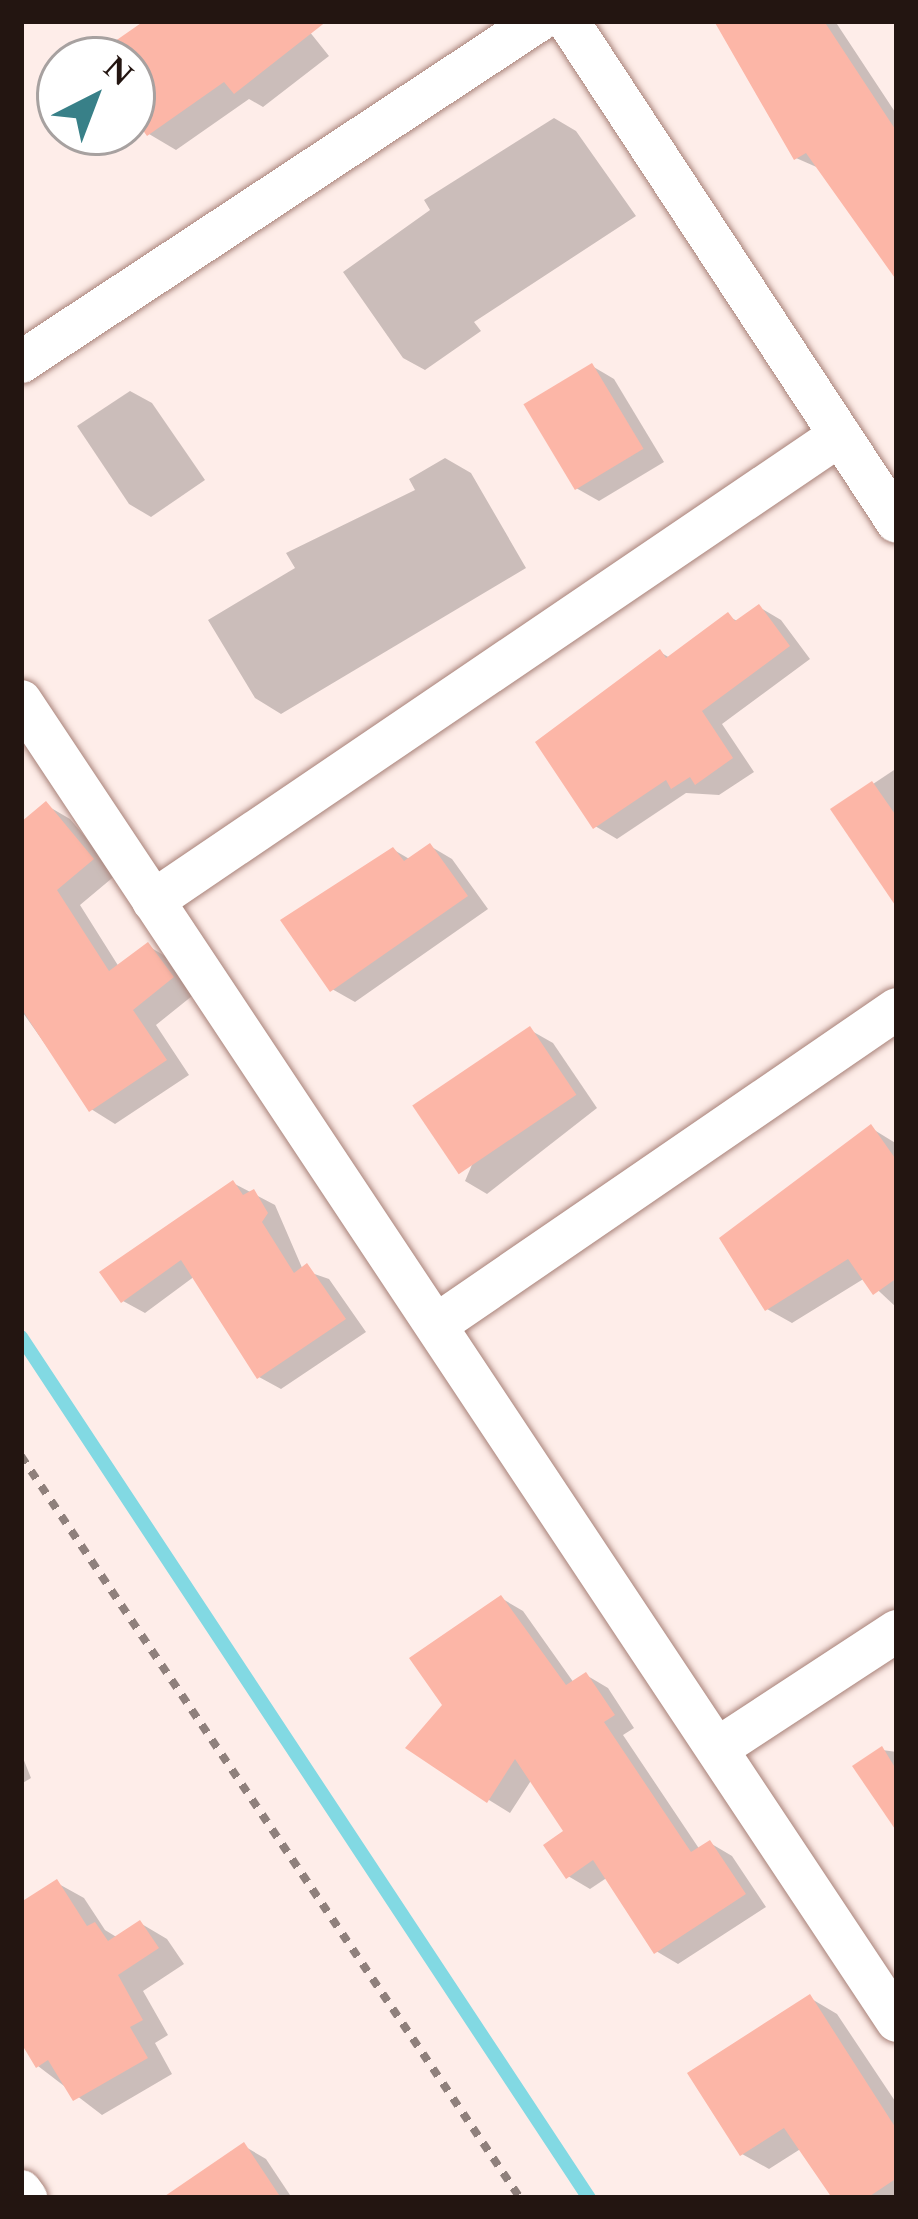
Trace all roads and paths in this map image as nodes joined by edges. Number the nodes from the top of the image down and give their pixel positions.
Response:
1 (538, 21) edge
2 (568, 21) edge
3 (21, 362) edge
4 (840, 435) junction
5 (897, 521) edge
6 (21, 701) edge
7 (153, 901) junction
8 (897, 1009) edge
9 (436, 1325) junction
10 (21, 1456) edge
11 (897, 1631) edge
12 (718, 1748) junction
13 (897, 2021) edge
14 (520, 2198) edge

1 - 3 street
2 - 4 street
4 - 5 street
4 - 7 street
6 - 7 street
7 - 9 street
8 - 9 street
9 - 12 street
10 - 14 path
11 - 12 street
12 - 13 street

